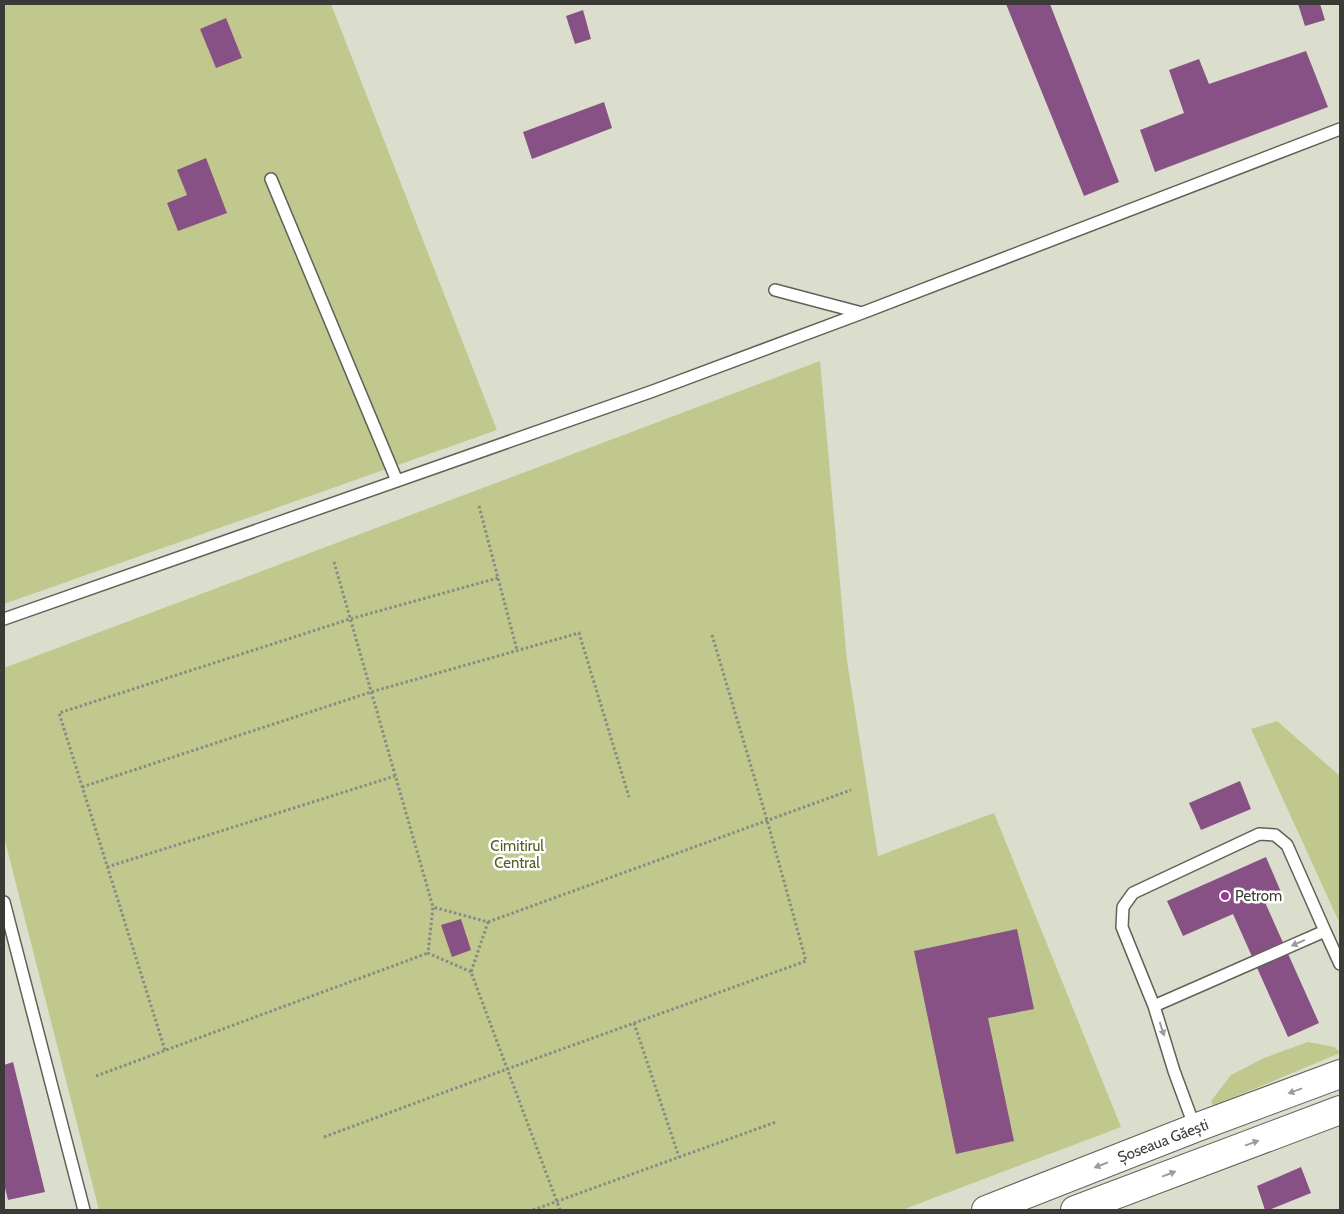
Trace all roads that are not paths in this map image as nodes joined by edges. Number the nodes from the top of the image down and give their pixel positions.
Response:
1 (1340, 129) edge
2 (271, 179) dead end
3 (775, 290) dead end
4 (862, 313) junction
5 (397, 481) junction
6 (4, 619) edge
7 (4, 902) edge
8 (1325, 931) junction
9 (1340, 964) edge
10 (1154, 1006) junction
11 (1340, 1074) edge
12 (1340, 1110) edge
13 (1195, 1128) junction
14 (1206, 1160) junction
15 (84, 1210) edge
16 (986, 1210) edge
17 (1075, 1210) edge

1 - 4 lane
2 - 5 lane
3 - 4 lane
4 - 5 lane
5 - 6 lane
7 - 15 lane
8 - 9 lane
8 -> 10 lane
8 - 10 lane
10 -> 13 lane
11 -> 13 main road, Șoseaua Găești
14 -> 12 main road
13 - 14 main road
13 -> 16 main road, Șoseaua Găești
17 -> 14 main road

